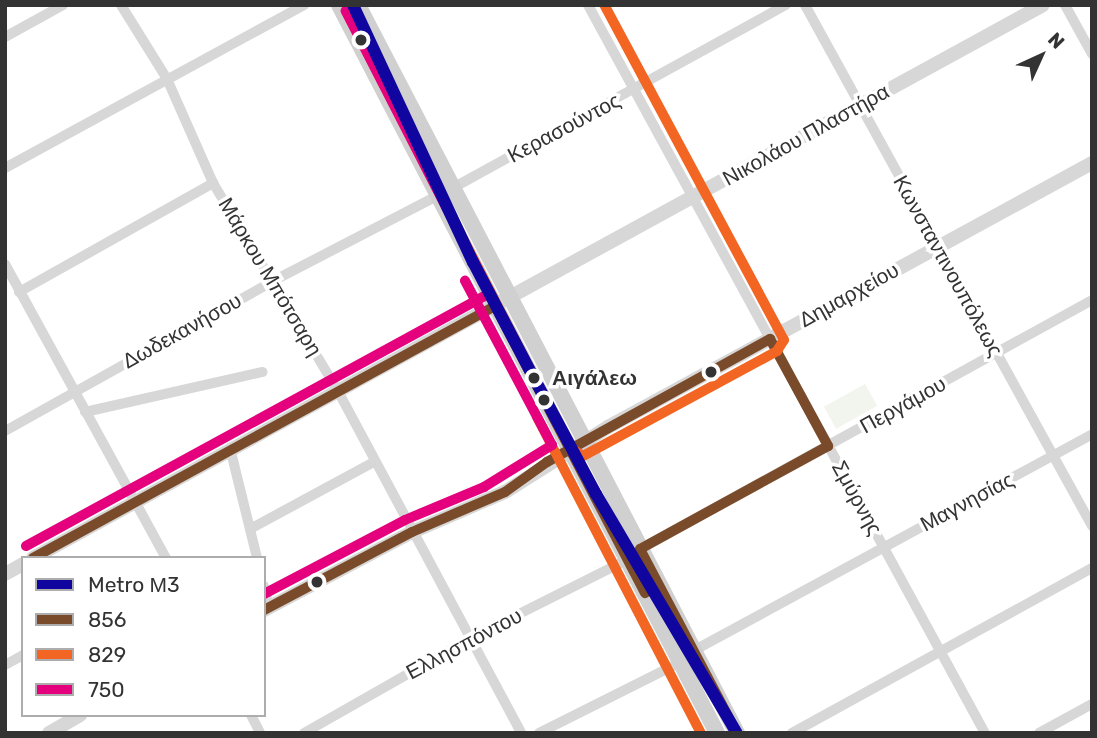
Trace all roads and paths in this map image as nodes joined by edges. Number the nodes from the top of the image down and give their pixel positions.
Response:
1 (63, 5) edge
2 (121, 5) edge
3 (304, 5) edge
4 (339, 5) edge
5 (358, 5) edge
6 (588, 5) edge
7 (786, 5) edge
8 (805, 5) edge
9 (1043, 5) edge
10 (1065, 5) edge
11 (5, 37) edge
12 (1092, 54) edge
13 (167, 79) junction
14 (633, 91) junction
15 (860, 106) junction
16 (1092, 163) edge
17 (5, 168) edge
18 (214, 183) junction
19 (451, 188) junction
20 (435, 197) junction
21 (691, 198) junction
22 (937, 246) junction
23 (5, 264) edge
24 (273, 281) junction
25 (19, 292) junction
26 (1092, 300) edge
27 (502, 303) junction
28 (770, 339) junction
29 (996, 353) junction
30 (263, 372) dead end
31 (74, 392) junction
32 (339, 393) junction
33 (85, 412) junction
34 (5, 430) edge
35 (1092, 434) edge
36 (576, 446) junction
37 (828, 446) junction
38 (230, 452) junction
39 (1053, 456) junction
40 (374, 461) junction
41 (134, 503) junction
42 (1092, 526) edge
43 (250, 529) junction
44 (412, 532) junction
45 (884, 548) junction
46 (633, 554) junction
47 (37, 556) edge
48 (165, 556) edge
49 (257, 556) edge
50 (21, 565) edge
51 (1092, 568) edge
52 (5, 574) edge
53 (267, 609) edge
54 (471, 638) junction
55 (939, 651) junction
56 (21, 656) edge
57 (687, 656) junction
58 (5, 665) edge
59 (1092, 704) edge
60 (77, 717) edge
61 (252, 717) edge
62 (49, 733) edge
63 (260, 733) edge
64 (304, 733) edge
65 (521, 733) edge
66 (539, 733) edge
67 (717, 733) edge
68 (737, 733) edge
69 (792, 733) edge
70 (985, 733) edge
71 (1039, 733) edge

1 - 11 street
2 - 13 street, Μάρκου Μπότσαρη
3 - 13 street
4 - 20 main road
5 - 19 main road
6 - 14 street, Σμύρνης
7 - 14 street, Κερασούντος
8 - 15 street, Κωνσταντινουπόλεως
9 - 15 street, Νικολάου Πλαστήρα
10 - 12 street
13 - 17 street
13 - 18 street, Μάρκου Μπότσαρη
14 - 19 street, Κερασούντος
14 - 21 street, Σμύρνης
15 - 21 street, Νικολάου Πλαστήρα
15 - 22 street, Κωνσταντινουπόλεως
16 - 22 street, Δημαρχείου
18 - 24 street, Μάρκου Μπότσαρη
18 - 25 street
19 - 27 main road
20 - 24 street, Δωδεκανήσου
20 - 27 main road
21 - 27 street, Νικολάου Πλαστήρα
21 - 28 street, Σμύρνης
22 - 28 street, Δημαρχείου
22 - 29 street, Κωνσταντινουπόλεως
23 - 25 street
24 - 31 street, Δωδεκανήσου
24 - 32 street, Μάρκου Μπότσαρη
25 - 31 street
26 - 29 street, Περγάμου
27 - 32 street, Νικολάου Πλαστήρα
27 - 36 main road
28 - 36 street, Δημαρχείου
28 - 37 street, Σμύρνης
29 - 37 street, Περγάμου
29 - 39 street, Κωνσταντινουπόλεως
30 - 33 street
31 - 33 street
31 - 34 street, Δωδεκανήσου
32 - 38 street, Νικολάου Πλαστήρα
32 - 40 street, Μάρκου Μπότσαρη
33 - 41 street
35 - 39 street, Μαγνησίας
36 - 44 street, Δημαρχείου
36 - 46 main road
37 - 45 street, Σμύρνης
37 - 46 street, Περγάμου
38 - 41 street, Νικολάου Πλαστήρα
38 - 43 street
39 - 42 street, Κωνσταντινουπόλεως
39 - 45 street, Μαγνησίας
40 - 43 street
40 - 44 street, Μάρκου Μπότσαρη
41 - 47 street, Νικολάου Πλαστήρα
41 - 48 street
43 - 49 street
44 - 53 street, Δημαρχείου
44 - 54 street, Μάρκου Μπότσαρη
45 - 55 street, Σμύρνης
45 - 57 street, Μαγνησίας
46 - 54 street, Ελλησπόντου
46 - 57 main road
50 - 52 street
51 - 55 street
54 - 64 street, Ελλησπόντου
54 - 65 street, Μάρκου Μπότσαρη
55 - 69 street
55 - 70 street, Σμύρνης
56 - 58 street
57 - 66 street, Μαγνησίας
57 - 67 main road
57 - 68 main road
59 - 71 street
60 - 62 street
61 - 63 street

